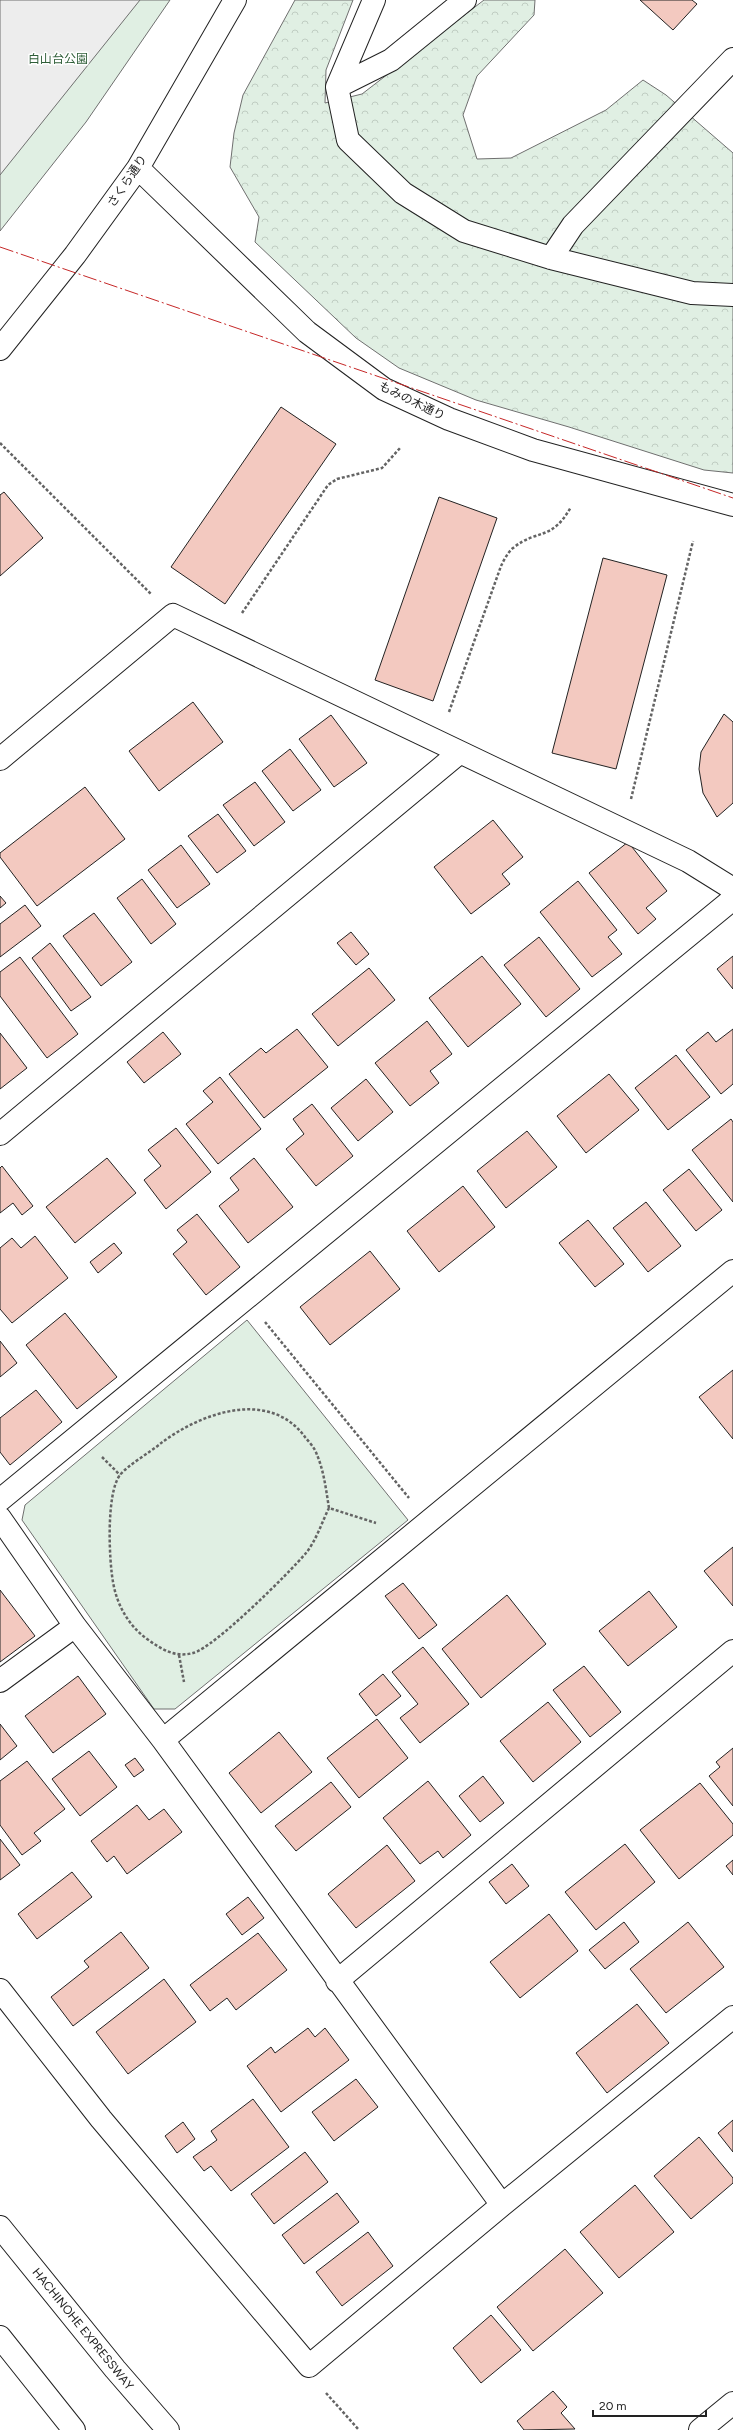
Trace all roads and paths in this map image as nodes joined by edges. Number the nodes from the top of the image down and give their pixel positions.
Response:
1 (235, 0) edge
2 (374, 0) edge
3 (465, 0) edge
4 (733, 59) edge
5 (337, 87) junction
6 (138, 168) junction
7 (551, 258) junction
8 (733, 295) edge
9 (0, 349) edge
10 (0, 442) edge
11 (401, 447) dead end
12 (733, 505) edge
13 (571, 507) dead end
14 (693, 541) dead end
15 (172, 615) junction
16 (224, 640) junction
17 (438, 743) junction
18 (459, 753) junction
19 (0, 759) edge
20 (623, 830) junction
21 (733, 889) edge
22 (733, 899) edge
23 (0, 1134) edge
24 (733, 1271) edge
25 (246, 1299) junction
26 (0, 1500) edge
27 (329, 1508) junction
28 (0, 1518) edge
29 (429, 1522) junction
30 (398, 1547) junction
31 (75, 1626) junction
32 (733, 1651) edge
33 (0, 1680) edge
34 (163, 1740) junction
35 (337, 1980) junction
36 (0, 1990) edge
37 (733, 2017) edge
38 (502, 2205) junction
39 (0, 2227) edge
40 (0, 2337) edge
41 (309, 2366) junction
42 (733, 2403) edge
43 (74, 2430) edge
44 (168, 2430) edge
45 (359, 2430) edge
46 (700, 2430) edge

1 - 6 main road, さくら通り
2 - 5 main road
3 - 5 main road
4 - 7 main road
5 - 7 main road
6 - 9 main road, さくら通り
6 - 12 main road, もみの木通り
7 - 8 main road
10 - 15 path
11 - 16 path
13 - 17 path
14 - 20 path
15 - 16 main road
15 - 19 main road
16 - 17 main road
17 - 18 main road
18 - 20 main road
18 - 23 main road
20 - 21 main road
22 - 25 main road
24 - 29 main road
25 - 26 main road
25 - 29 path
27 - 27 path
27 - 30 path
28 - 31 main road
29 - 30 main road
30 - 34 main road
31 - 33 main road
31 - 34 main road
32 - 35 main road
34 - 35 main road
35 - 38 main road
36 - 41 main road
37 - 38 main road
38 - 41 main road
39 - 44 main road, HACHINOHE EXPRESSWAY
40 - 43 main road
41 - 45 path
42 - 46 main road

